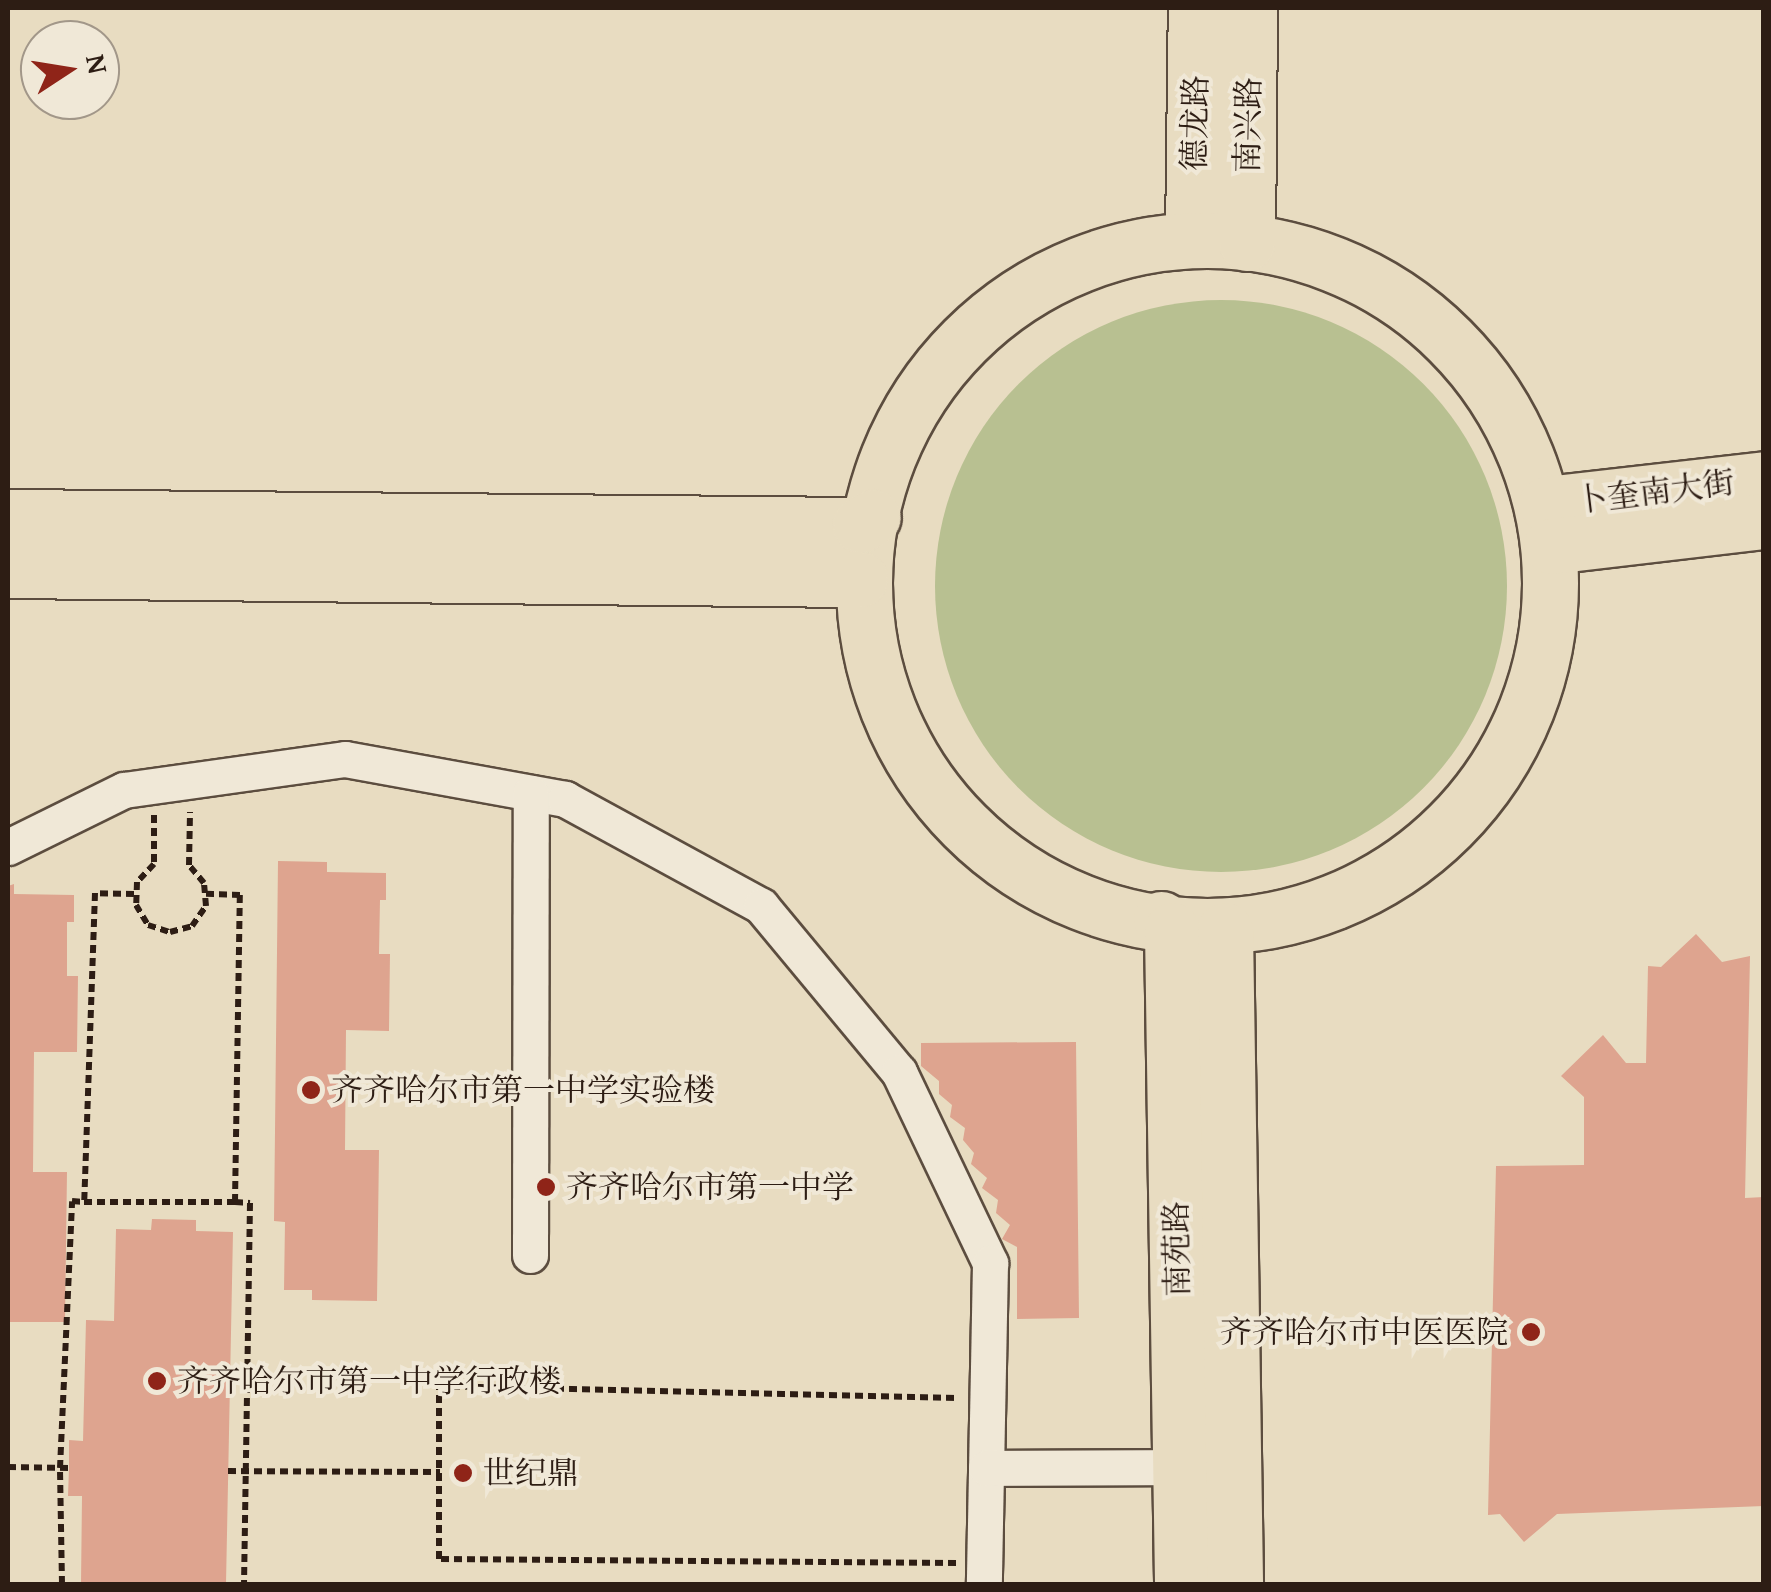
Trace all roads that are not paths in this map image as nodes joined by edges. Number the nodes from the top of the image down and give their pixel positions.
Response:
1 (1196, 8) edge
2 (1250, 8) edge
3 (1193, 238) junction
4 (1247, 243) junction
5 (1764, 478) edge
6 (8, 517) edge
7 (874, 517) junction
8 (1764, 521) edge
9 (1549, 525) junction
10 (8, 570) edge
11 (860, 579) junction
12 (531, 793) junction
13 (8, 847) edge
14 (1160, 918) junction
15 (1225, 930) junction
16 (530, 1255) dead end
17 (1180, 1467) junction
18 (986, 1468) junction
19 (984, 1574) edge
20 (1182, 1584) edge
21 (1235, 1584) edge

1 - 3 main road, 德龙路
2 - 4 main road, 南兴路
3 - 4 main road
3 - 7 main road
4 - 9 main road
5 - 9 main road, 卜奎南大街
6 - 7 main road
7 - 11 main road
8 - 9 main road, 卜奎南大街
9 - 15 main road
10 - 11 main road
11 - 14 main road
12 - 13 street
12 - 16 street
12 - 18 street
14 - 15 main road
14 - 17 main road, 南苑路
15 - 21 main road, 南苑路
17 - 18 street
17 - 20 main road, 南苑路
18 - 19 street

